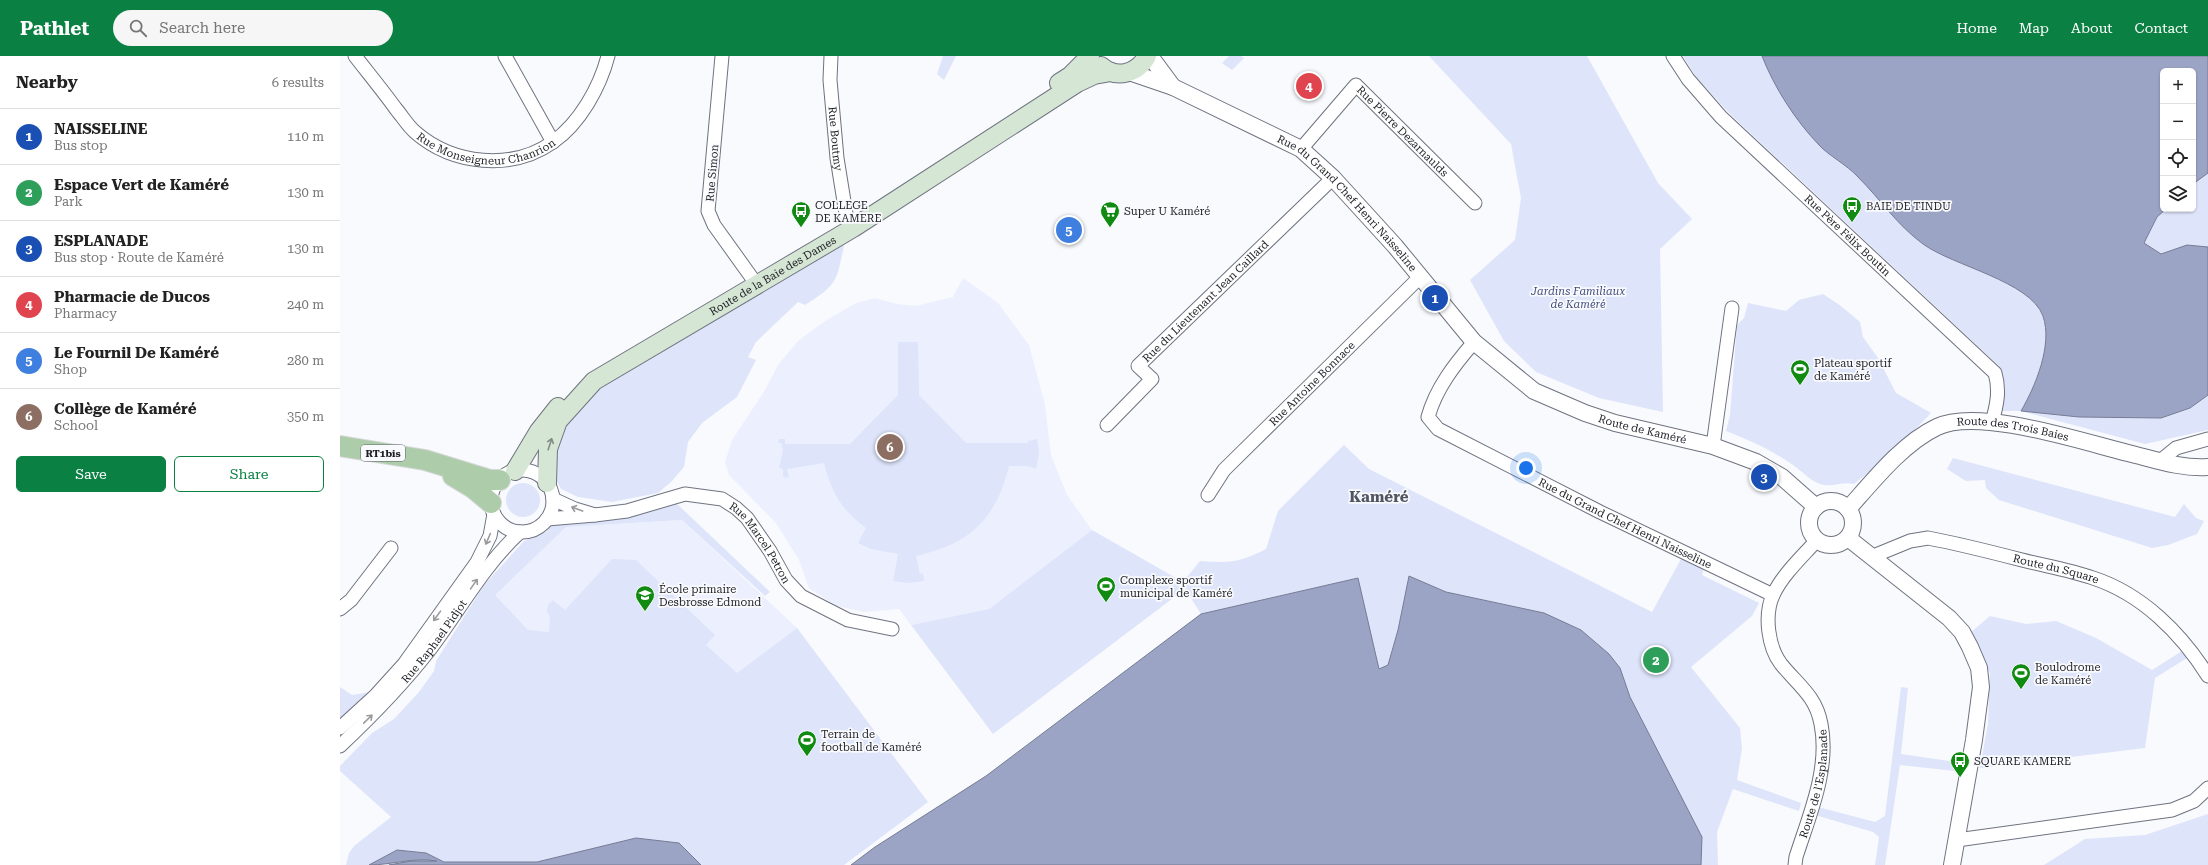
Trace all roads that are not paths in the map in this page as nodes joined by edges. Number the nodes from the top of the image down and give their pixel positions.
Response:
1 (355, 56) edge
2 (505, 56) edge
3 (608, 56) edge
4 (722, 56) edge
5 (831, 56) edge
6 (1090, 56) edge
7 (1094, 56) edge
8 (1149, 56) edge
9 (1673, 56) edge
10 (1111, 72) junction
11 (1129, 72) junction
12 (1173, 87) junction
13 (553, 142) junction
14 (1301, 149) junction
15 (1333, 178) junction
16 (1475, 203) dead end
17 (847, 220) junction
18 (1420, 277) junction
19 (752, 278) junction
20 (1732, 308) dead end
21 (1474, 342) junction
22 (1992, 422) junction
23 (1107, 425) dead end
24 (2208, 440) edge
25 (340, 446) edge
26 (1713, 446) junction
27 (425, 460) junction
28 (2160, 461) junction
29 (2208, 467) edge
30 (507, 475) junction
31 (550, 491) junction
32 (1208, 495) dead end
33 (1816, 507) junction
34 (493, 508) junction
35 (1848, 509) junction
36 (595, 515) junction
37 (547, 519) junction
38 (520, 532) junction
39 (1848, 538) junction
40 (1817, 540) junction
41 (391, 548) dead end
42 (1871, 557) junction
43 (1773, 596) junction
44 (340, 609) edge
45 (892, 629) dead end
46 (2203, 658) edge
47 (2208, 676) edge
48 (340, 728) edge
49 (340, 746) edge
50 (2208, 788) edge
51 (1957, 840) junction
52 (1795, 865) edge
53 (1952, 865) edge

1 - 13 street, Rue Monseigneur Chanrion
2 - 13 street
3 - 13 street, Rue Monseigneur Chanrion
4 - 19 street, Rue Simon
5 - 17 street, Rue Boutmy
6 - 17 main road, Route de la Baie des Dames
7 - 10 main road
8 - 11 main road
8 - 12 street, Rue du Grand Chef Henri Naisseline
9 - 22 street, Rue Père Félix Boutin
10 - 11 main road, Route de la Baie des Dames
31 -> 10 main road, Route de la Baie des Dames
11 - 12 street, Rue du Grand Chef Henri Naisseline
12 - 14 street, Rue du Grand Chef Henri Naisseline
14 - 15 street, Rue du Grand Chef Henri Naisseline
14 - 16 street, Rue Pierre Dezarnaulds
15 - 18 street, Rue du Grand Chef Henri Naisseline
15 - 23 street, Rue du Lieutenant Jean Caillard
17 - 19 main road, Route de la Baie des Dames
18 - 21 street, Rue du Grand Chef Henri Naisseline
18 - 32 street, Rue Antoine Bonnace
19 - 30 main road, Route de la Baie des Dames
20 - 26 street
21 - 26 street, Route de Kaméré
21 - 43 street, Rue du Grand Chef Henri Naisseline
22 - 28 street, Route des Trois Baies
22 - 35 street, Route des Trois Baies
24 - 28 street
25 - 27 main road, RT1bis
26 - 33 street, Route de Kaméré
27 - 30 main road, RT1bis
27 - 34 main road, RT1bis
28 - 29 street, Route des Trois Baies
30 - 31 street
30 - 34 street
36 -> 31 street, Rue Marcel Petron
31 - 37 street
33 - 35 street
33 - 40 street
34 - 38 street
34 -> 48 street, Rue Raphael Pidjot
35 - 39 street
36 - 37 street, Rue Marcel Petron
36 - 45 street, Rue Marcel Petron
37 - 38 street
49 -> 38 street, Rue Raphael Pidjot
39 - 40 street
39 - 42 street
40 - 43 street, Route de l'Esplanade
41 - 44 street
42 - 46 street, Route du Square
42 - 51 street
43 - 52 street, Route de l'Esplanade
46 - 47 street, Route du Square
50 - 51 street
51 - 53 street

